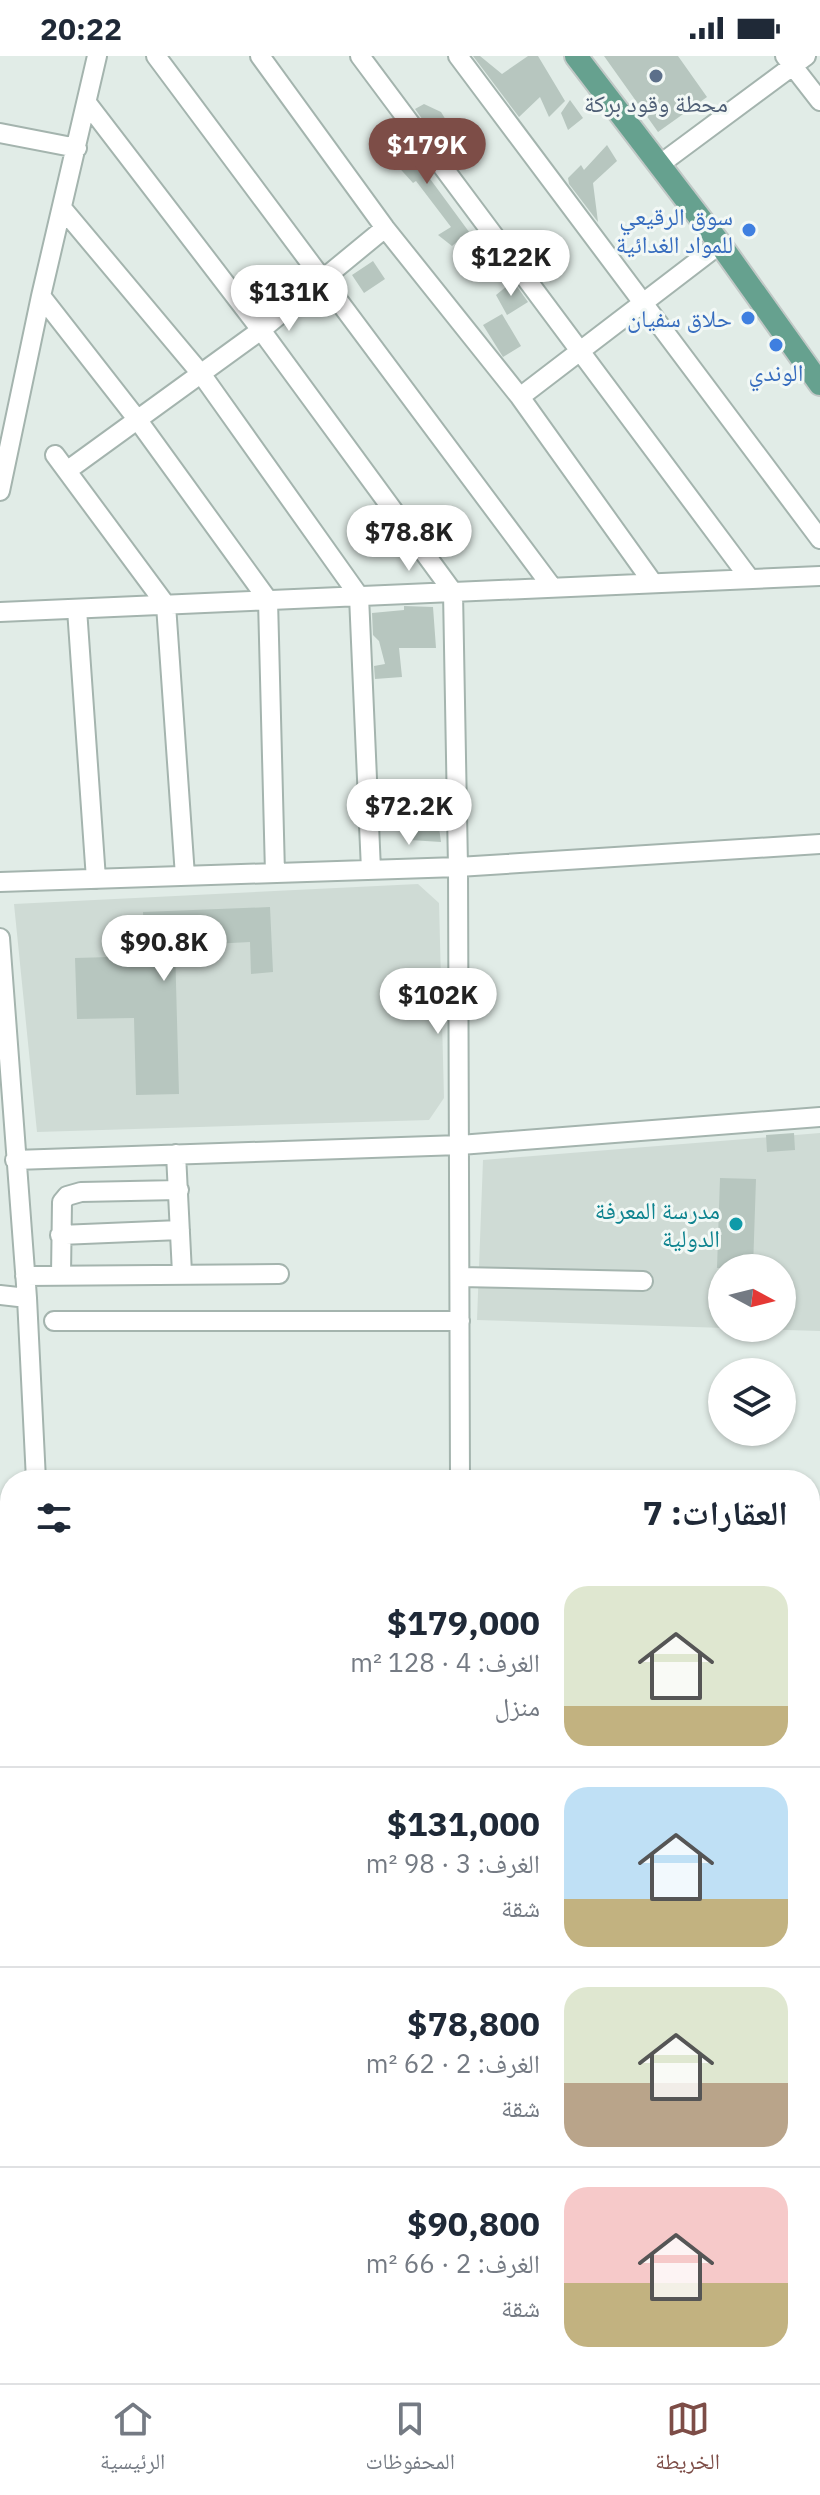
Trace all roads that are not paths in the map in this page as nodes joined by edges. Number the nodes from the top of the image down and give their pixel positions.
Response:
1 (97, 56) edge
2 (156, 56) edge
3 (360, 56) edge
4 (458, 56) edge
5 (576, 56) edge
6 (265, 58) edge
7 (795, 59) edge
8 (820, 101) edge
9 (87, 103) junction
10 (0, 133) edge
11 (77, 148) junction
12 (659, 165) junction
13 (62, 208) junction
14 (385, 228) junction
15 (720, 244) junction
16 (323, 280) junction
17 (41, 296) junction
18 (643, 303) junction
19 (261, 330) junction
20 (581, 350) junction
21 (202, 375) junction
22 (820, 384) edge
23 (520, 397) junction
24 (137, 419) junction
25 (55, 455) dead end
26 (68, 470) junction
27 (0, 491) edge
28 (820, 539) edge
29 (820, 576) edge
30 (750, 579) junction
31 (653, 583) junction
32 (552, 587) junction
33 (453, 592) junction
34 (359, 596) junction
35 (268, 600) junction
36 (166, 605) junction
37 (77, 609) junction
38 (0, 612) edge
39 (820, 844) edge
40 (458, 867) junction
41 (371, 870) junction
42 (275, 873) junction
43 (185, 876) junction
44 (96, 879) junction
45 (0, 882) edge
46 (0, 938) edge
47 (4, 1034) edge
48 (820, 1117) edge
49 (460, 1145) junction
50 (176, 1154) junction
51 (15, 1160) junction
52 (179, 1190) junction
53 (180, 1230) junction
54 (60, 1235) junction
55 (182, 1273) junction
56 (279, 1274) dead end
57 (61, 1275) junction
58 (25, 1276) junction
59 (460, 1277) junction
60 (643, 1281) dead end
61 (0, 1295) edge
62 (27, 1298) junction
63 (54, 1321) dead end
64 (460, 1321) junction
65 (36, 1470) edge
66 (460, 1470) edge

1 - 9 street
2 - 16 street
3 - 20 street
4 - 18 street
5 - 12 main road
6 - 14 street
7 - 8 street
7 - 12 street
9 - 11 street
9 - 19 street
10 - 11 street
11 - 13 street
12 - 15 main road
13 - 17 street
13 - 21 street
14 - 16 street
14 - 23 street
15 - 18 street
15 - 22 main road
16 - 19 street
16 - 32 street
17 - 24 street
17 - 27 street
18 - 20 street
18 - 28 street
19 - 21 street
19 - 33 street
20 - 23 street
20 - 30 street
21 - 24 street
21 - 34 street
23 - 31 street
24 - 26 street
24 - 35 street
25 - 26 street
26 - 36 street
29 - 30 street
30 - 31 street
31 - 32 street
32 - 33 street
33 - 34 street
33 - 40 street
34 - 35 street
34 - 41 street
35 - 36 street
35 - 42 street
36 - 37 street
36 - 43 street
37 - 38 street
37 - 44 street
39 - 40 street
40 - 41 street
40 - 49 street
41 - 42 street
42 - 43 street
43 - 44 street
44 - 45 street
46 - 47 street
47 - 51 street
48 - 49 street
49 - 50 street
49 - 59 street
50 - 51 street
50 - 52 street
51 - 58 street
52 - 53 street
52 - 54 street
53 - 54 street
53 - 55 street
54 - 57 street
55 - 56 street
55 - 57 street
57 - 58 street
58 - 62 street
59 - 60 street
59 - 64 street
61 - 62 street
62 - 65 street
63 - 64 street
64 - 66 street

